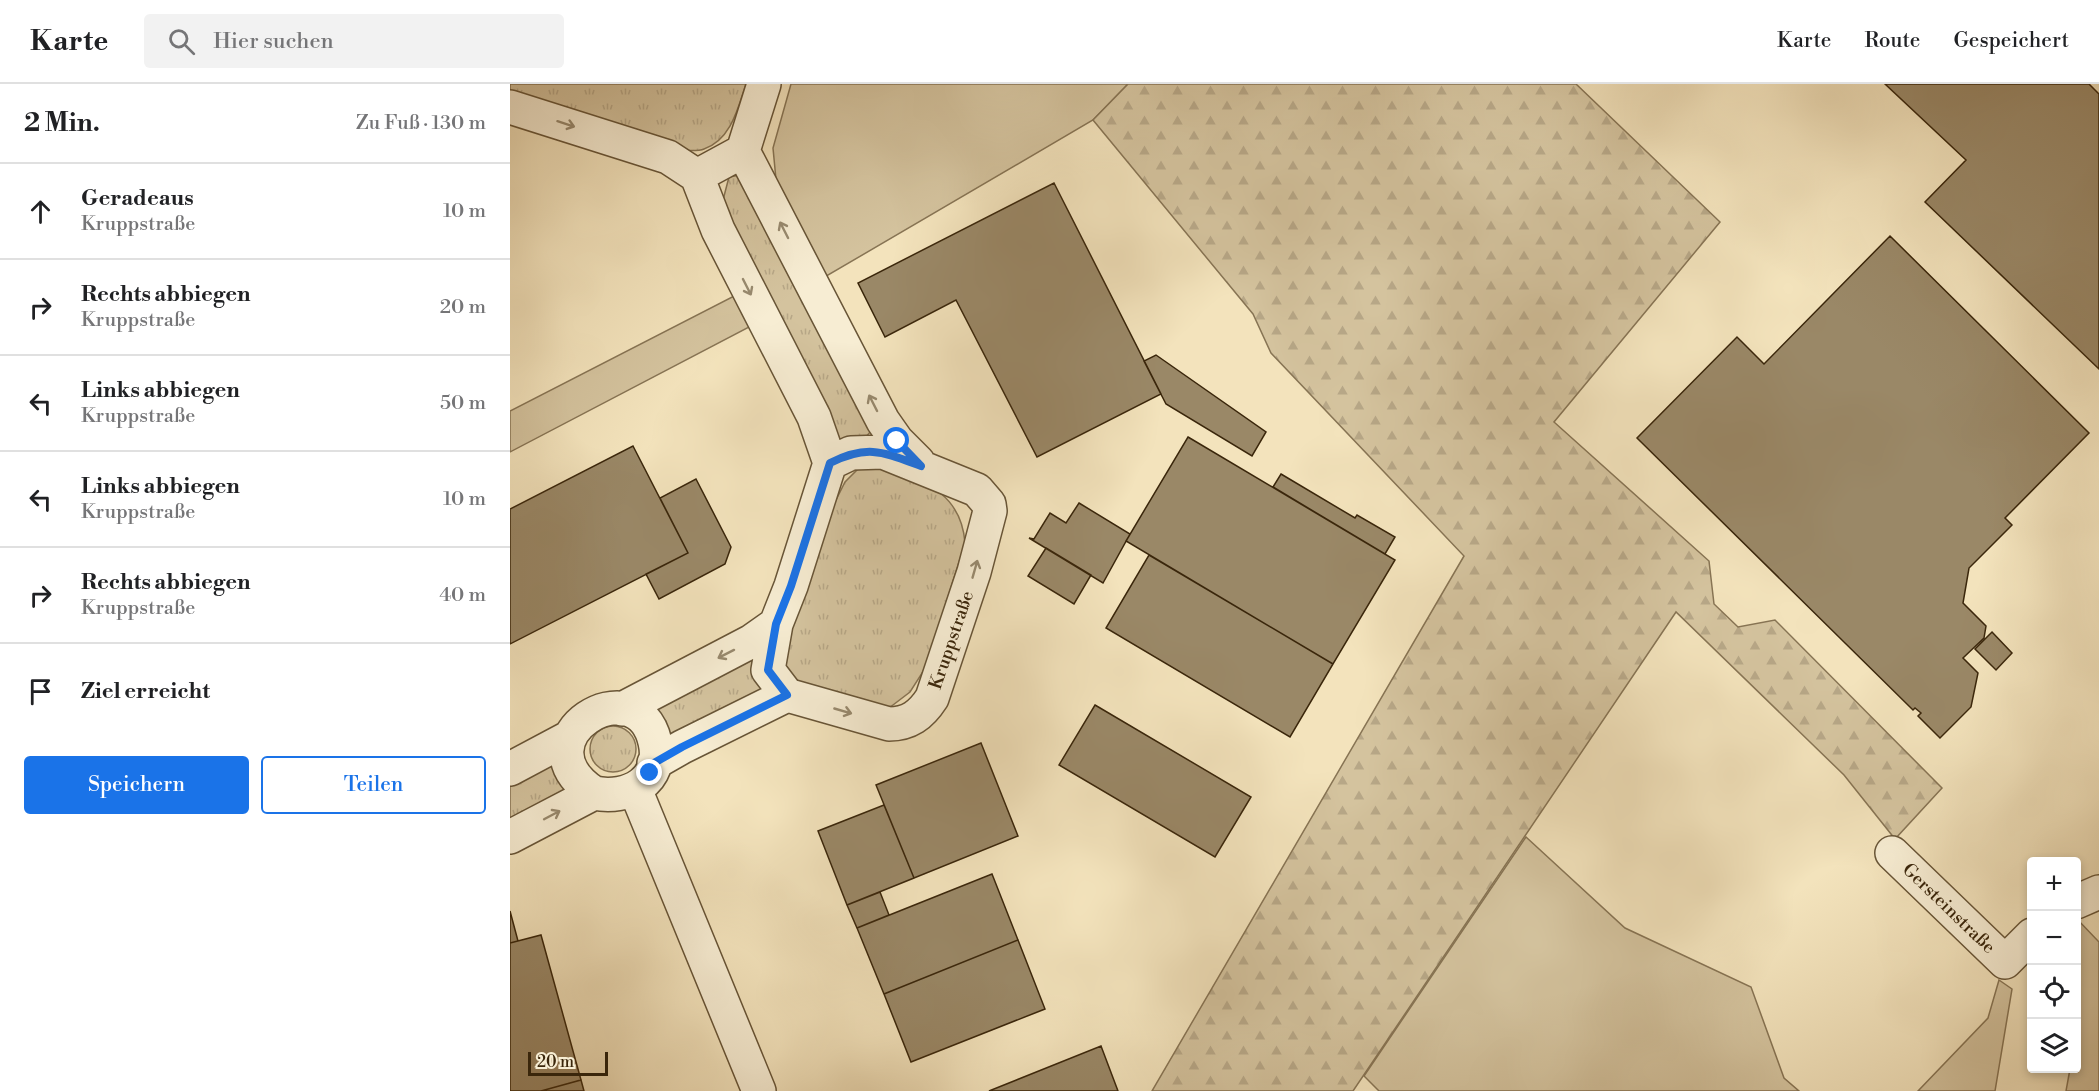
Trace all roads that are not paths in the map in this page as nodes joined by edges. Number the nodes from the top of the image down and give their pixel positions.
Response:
1 (764, 84) edge
2 (510, 107) edge
3 (743, 152) junction
4 (697, 177) junction
5 (830, 463) junction
6 (921, 466) junction
7 (776, 624) junction
8 (787, 695) junction
9 (622, 709) junction
10 (570, 737) junction
11 (654, 763) junction
12 (510, 769) edge
13 (635, 789) junction
14 (594, 793) junction
15 (510, 837) edge
16 (1892, 853) dead end
17 (2099, 892) edge
18 (2081, 900) edge
19 (2027, 939) edge
20 (759, 1091) edge

1 - 3 street
2 -> 4 street
3 - 4 street
6 -> 3 street, Kruppstraße
4 -> 5 street
5 - 6 street, Kruppstraße
5 - 7 street
8 -> 6 street, Kruppstraße
7 - 8 street
7 -> 9 street
8 - 11 street
9 - 10 street
9 - 11 street
10 - 12 street
10 - 14 street
11 - 13 street
13 - 14 street
13 - 20 street
15 -> 14 street
16 - 19 street, Gersteinstraße
17 - 18 street

